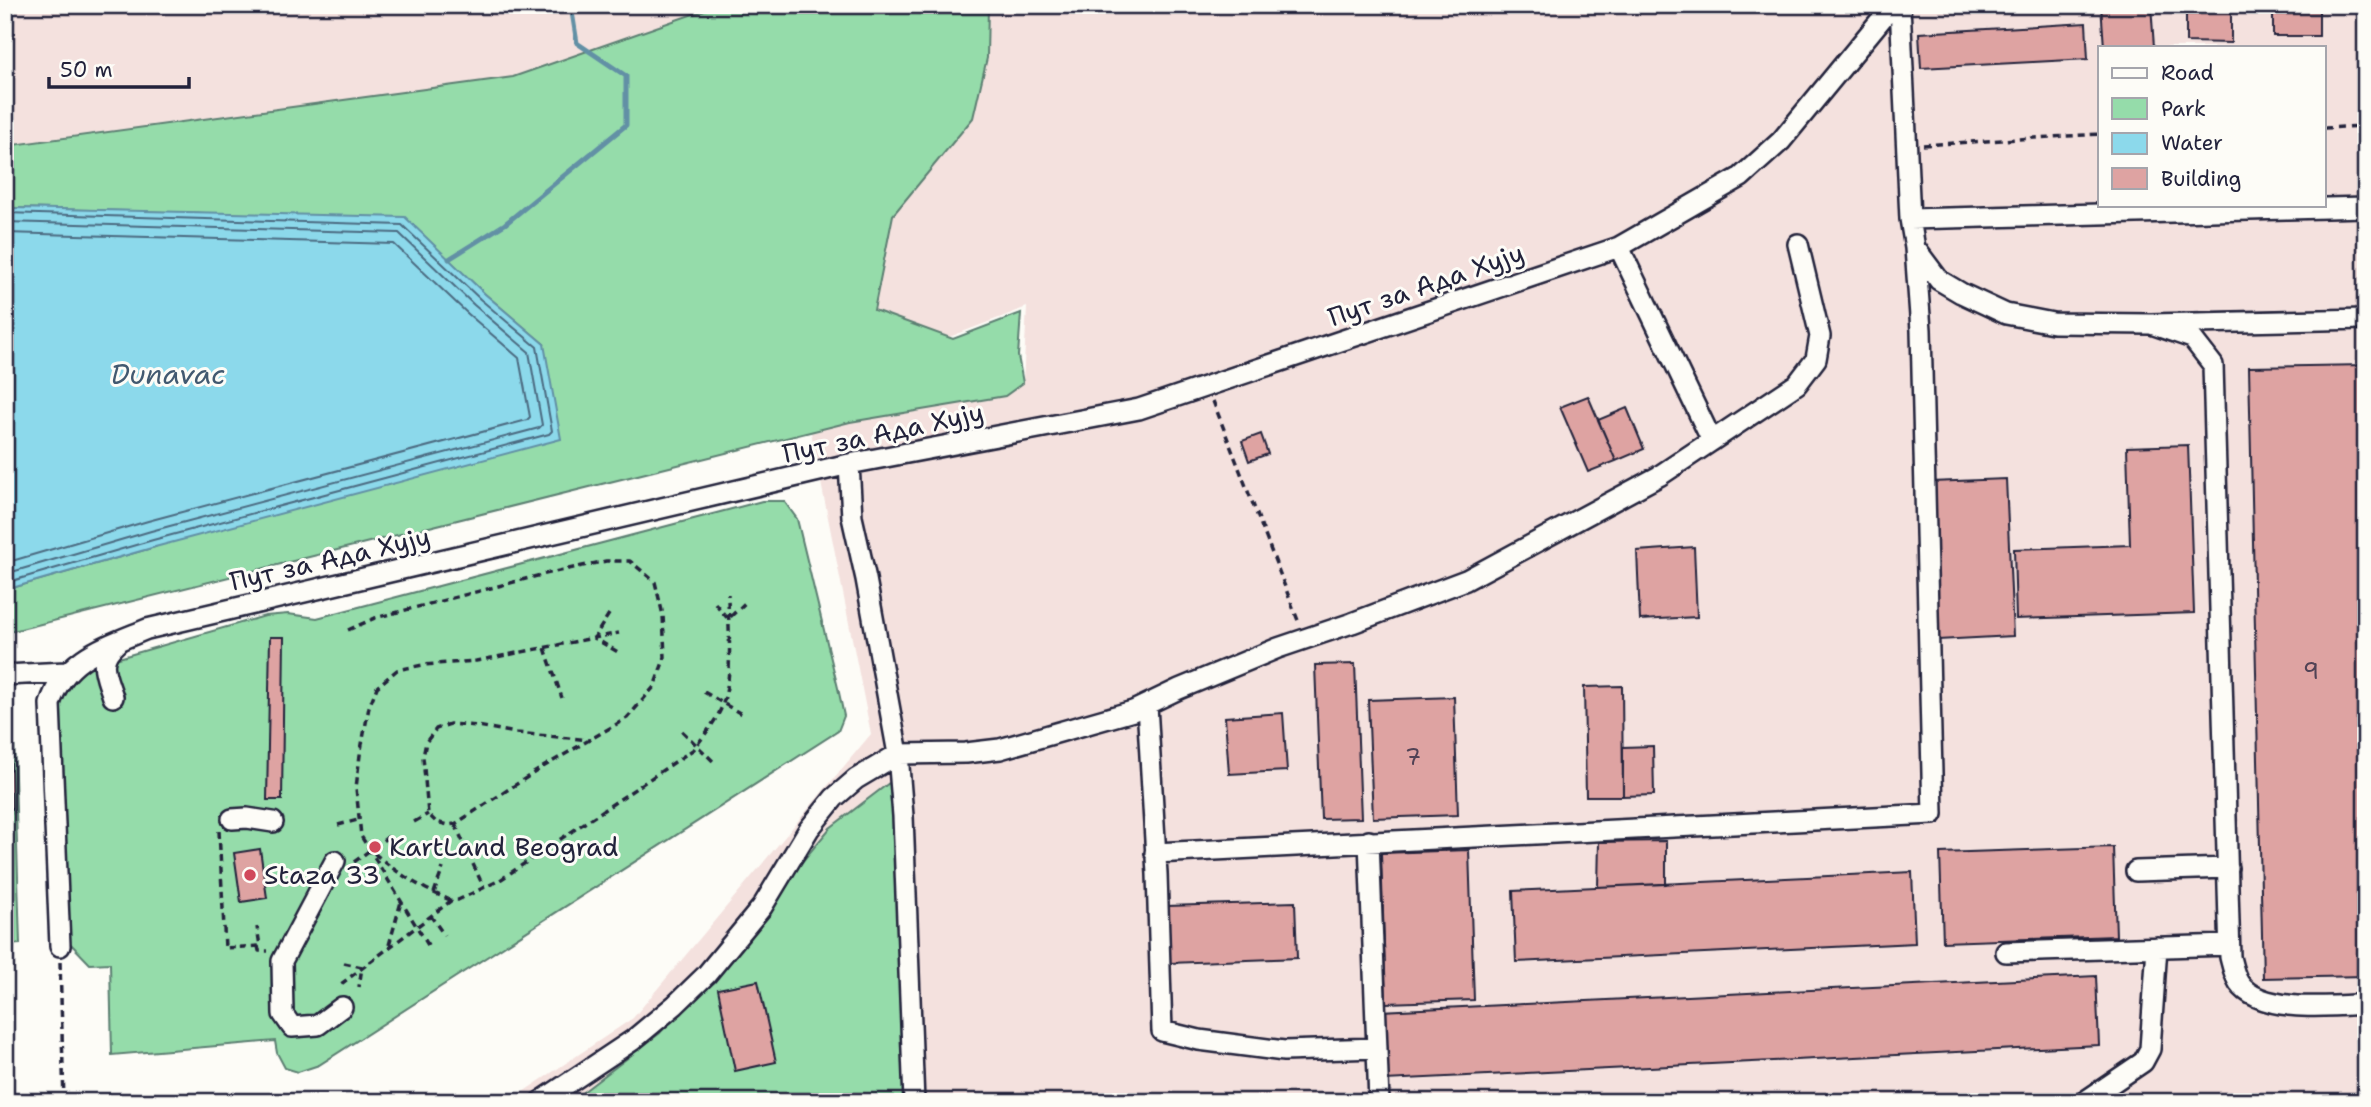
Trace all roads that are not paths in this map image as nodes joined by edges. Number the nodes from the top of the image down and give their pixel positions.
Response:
1 (1893, 5) edge
2 (1900, 5) edge
3 (2366, 207) edge
4 (1910, 219) junction
5 (1798, 244) dead end
6 (1619, 247) junction
7 (1915, 248) junction
8 (2366, 319) edge
9 (2151, 324) junction
10 (1712, 441) junction
11 (849, 464) junction
12 (120, 640) junction
13 (66, 672) junction
14 (5, 675) edge
15 (113, 697) dead end
16 (1147, 705) junction
17 (898, 754) junction
18 (225, 820) road end
19 (273, 822) dead end
20 (1369, 841) junction
21 (1155, 853) junction
22 (344, 862) road end
23 (2228, 868) junction
24 (2136, 872) dead end
25 (2229, 945) junction
26 (60, 946) road end
27 (2157, 947) junction
28 (2006, 952) dead end
29 (2366, 1004) edge
30 (342, 1007) dead end
31 (1377, 1048) junction
32 (540, 1102) edge
33 (914, 1102) edge
34 (1379, 1102) edge
35 (2084, 1102) edge

1 - 6 lane, Пут за Ада Хују
2 - 4 lane
3 - 4 lane
4 - 7 lane
5 - 10 lane
6 - 10 lane
6 - 11 lane, Пут за Ада Хују
7 - 9 lane
7 - 20 lane
8 - 9 lane
9 - 23 lane
10 - 16 lane
11 - 12 lane, Пут за Ада Хују
11 - 17 lane
12 - 13 lane, Пут за Ада Хују
12 - 15 lane
13 - 14 lane
13 - 26 lane, Пут за Ада Хују
16 - 17 lane
16 - 21 lane
17 - 32 lane
17 - 33 lane
18 - 19 lane
20 - 21 lane
20 - 31 lane
21 - 31 lane
22 - 30 lane
23 - 24 lane
23 - 25 lane
25 - 27 lane
25 - 29 lane
27 - 28 lane
27 - 35 lane
31 - 34 lane

